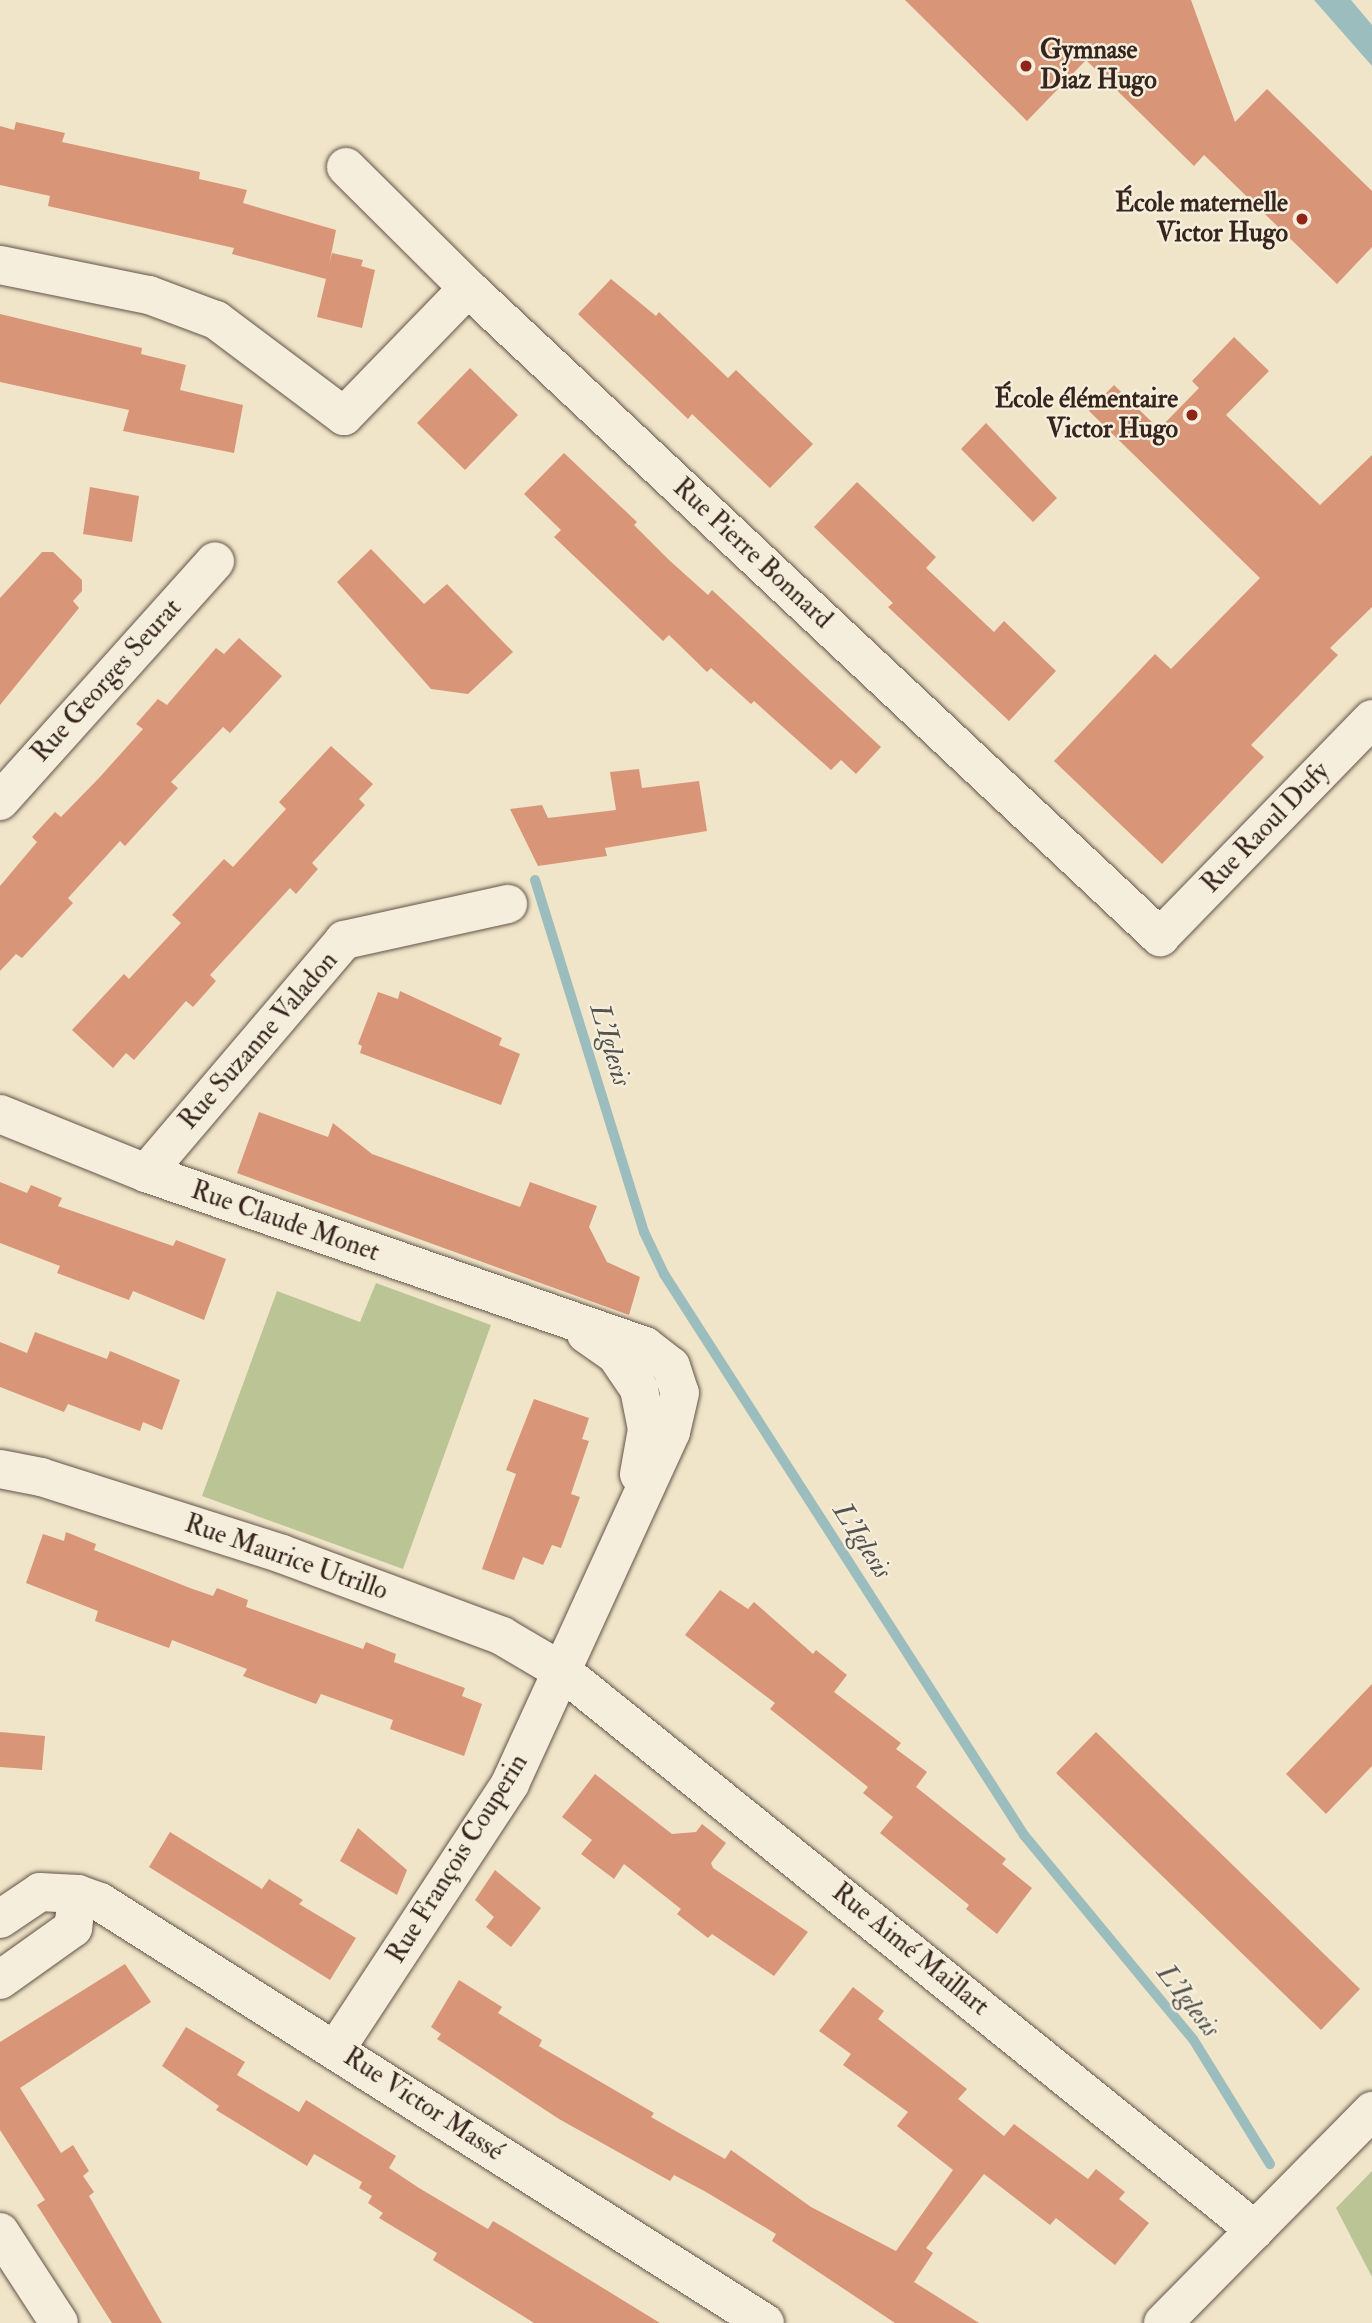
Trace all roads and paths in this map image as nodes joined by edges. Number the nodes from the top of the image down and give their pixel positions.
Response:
1 (346, 167) dead end
2 (0, 265) edge
3 (468, 288) junction
4 (215, 561) dead end
5 (1372, 719) edge
6 (0, 801) edge
7 (508, 904) dead end
8 (1160, 937) joint
9 (0, 1114) edge
10 (146, 1173) junction
11 (572, 1324) joint
12 (0, 1468) edge
13 (563, 1672) junction
14 (78, 1894) junction
15 (0, 1919) edge
16 (0, 1980) edge
17 (336, 2049) junction
18 (1372, 2111) edge
19 (1255, 2230) junction
20 (0, 2232) edge
21 (59, 2323) edge
22 (765, 2323) edge
23 (1163, 2323) edge

1 - 3 street, Rue Pierre Bonnard
2 - 3 street
3 - 8 street, Rue Pierre Bonnard
4 - 6 street, Rue Georges Seurat
5 - 8 street, Rue Raoul Dufy
7 - 10 street, Rue Suzanne Valadon
9 - 10 street, Rue Claude Monet
10 - 11 street, Rue Claude Monet
11 - 13 street, Rue François Couperin
12 - 13 street, Rue Maurice Utrillo
13 - 17 street, Rue François Couperin
13 - 19 street, Rue Aimé Maillart
14 - 15 street, Rue Victor Massé
14 - 16 street
14 - 17 street, Rue Victor Massé
17 - 22 street, Rue Victor Massé
18 - 19 street
19 - 23 street
20 - 21 street

